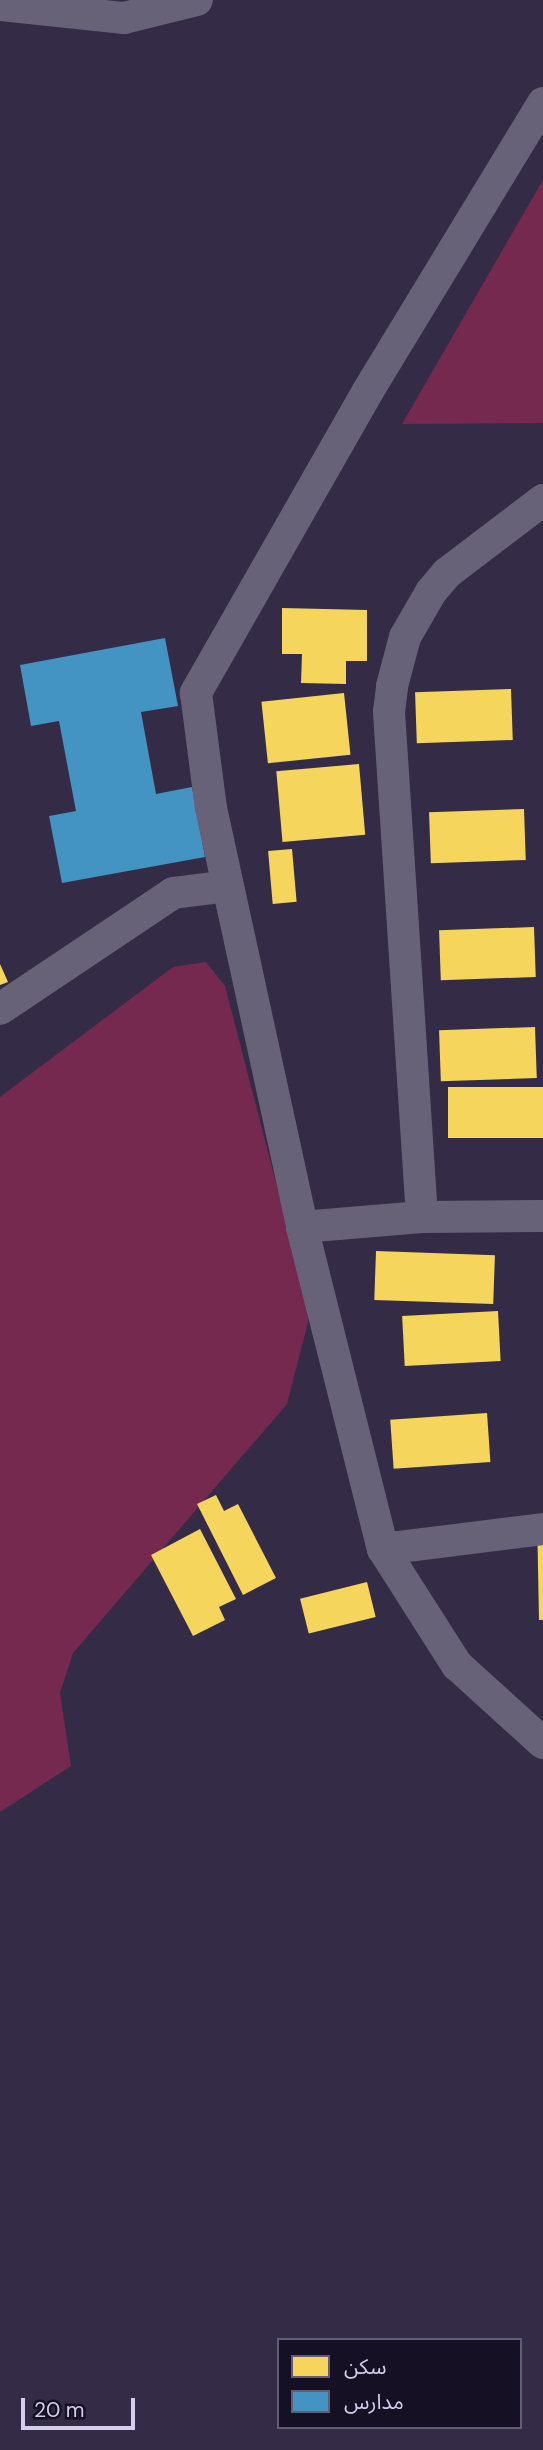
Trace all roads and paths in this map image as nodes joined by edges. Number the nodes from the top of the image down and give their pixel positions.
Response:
1 (197, 0) edge
2 (0, 5) edge
3 (543, 103) edge
4 (543, 500) edge
5 (228, 886) junction
6 (0, 1009) edge
7 (543, 1216) edge
8 (422, 1217) junction
9 (302, 1227) junction
10 (543, 1529) edge
11 (383, 1549) junction
12 (543, 1743) edge

1 - 2 street
3 - 5 street
4 - 8 street
5 - 6 street
5 - 9 street
7 - 8 street
8 - 9 street
9 - 11 street
10 - 11 street
11 - 12 street

